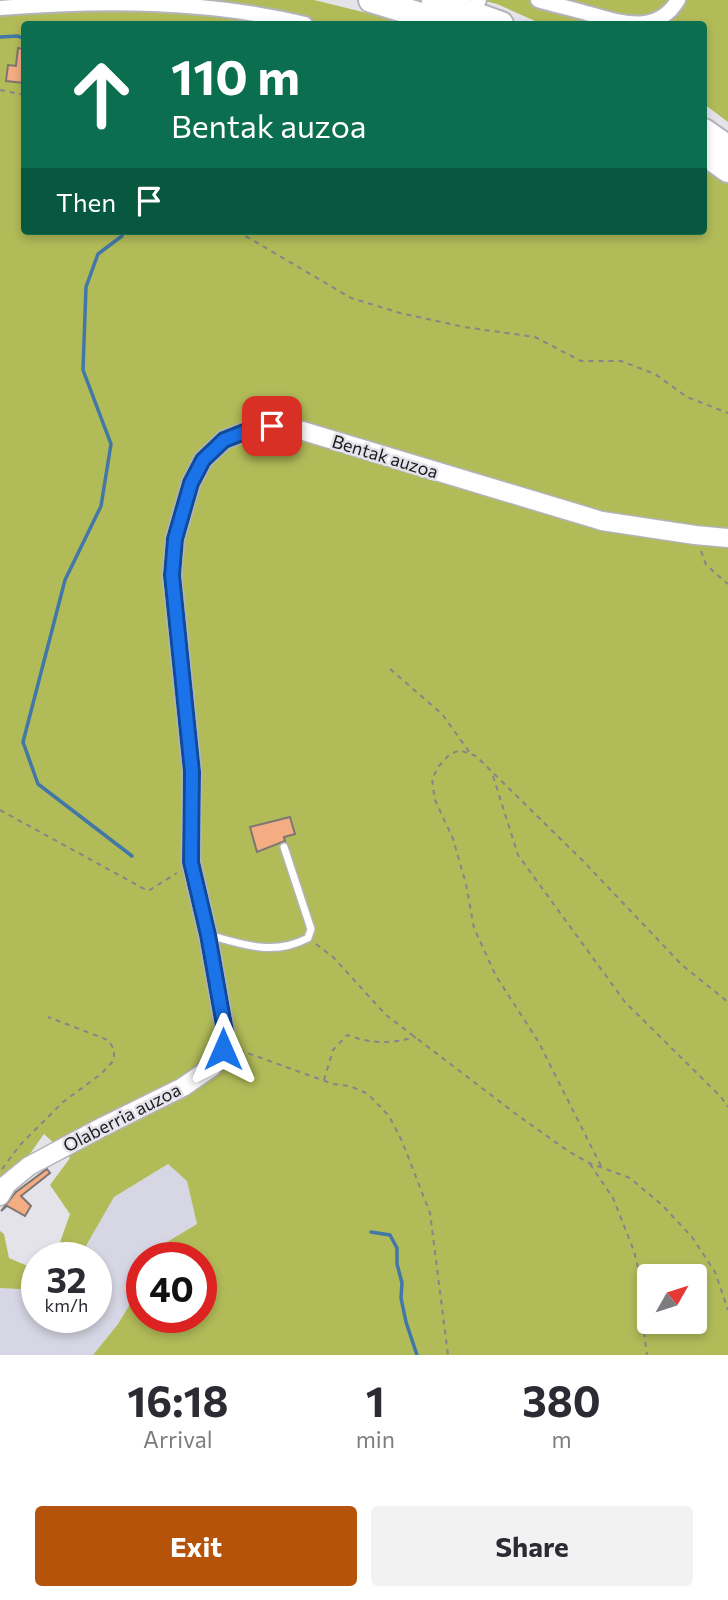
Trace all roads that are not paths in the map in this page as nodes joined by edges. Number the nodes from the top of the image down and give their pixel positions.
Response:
1 (371, 0) edge
2 (434, 0) edge
3 (538, 0) edge
4 (678, 0) edge
5 (0, 8) edge
6 (292, 21) edge
7 (440, 21) edge
8 (493, 21) edge
9 (613, 21) edge
10 (653, 21) edge
11 (707, 133) edge
12 (728, 148) edge
13 (707, 155) edge
14 (728, 170) edge
15 (728, 538) edge
16 (284, 847) dead end
17 (208, 935) junction
18 (0, 1196) edge

1 - 7 highway
2 - 8 highway
3 - 9 street
4 - 10 street
5 - 6 street
11 - 12 highway
13 - 14 highway
15 - 17 street, Bentak auzoa
16 - 17 lane
17 - 18 street, Olaberria auzoa

